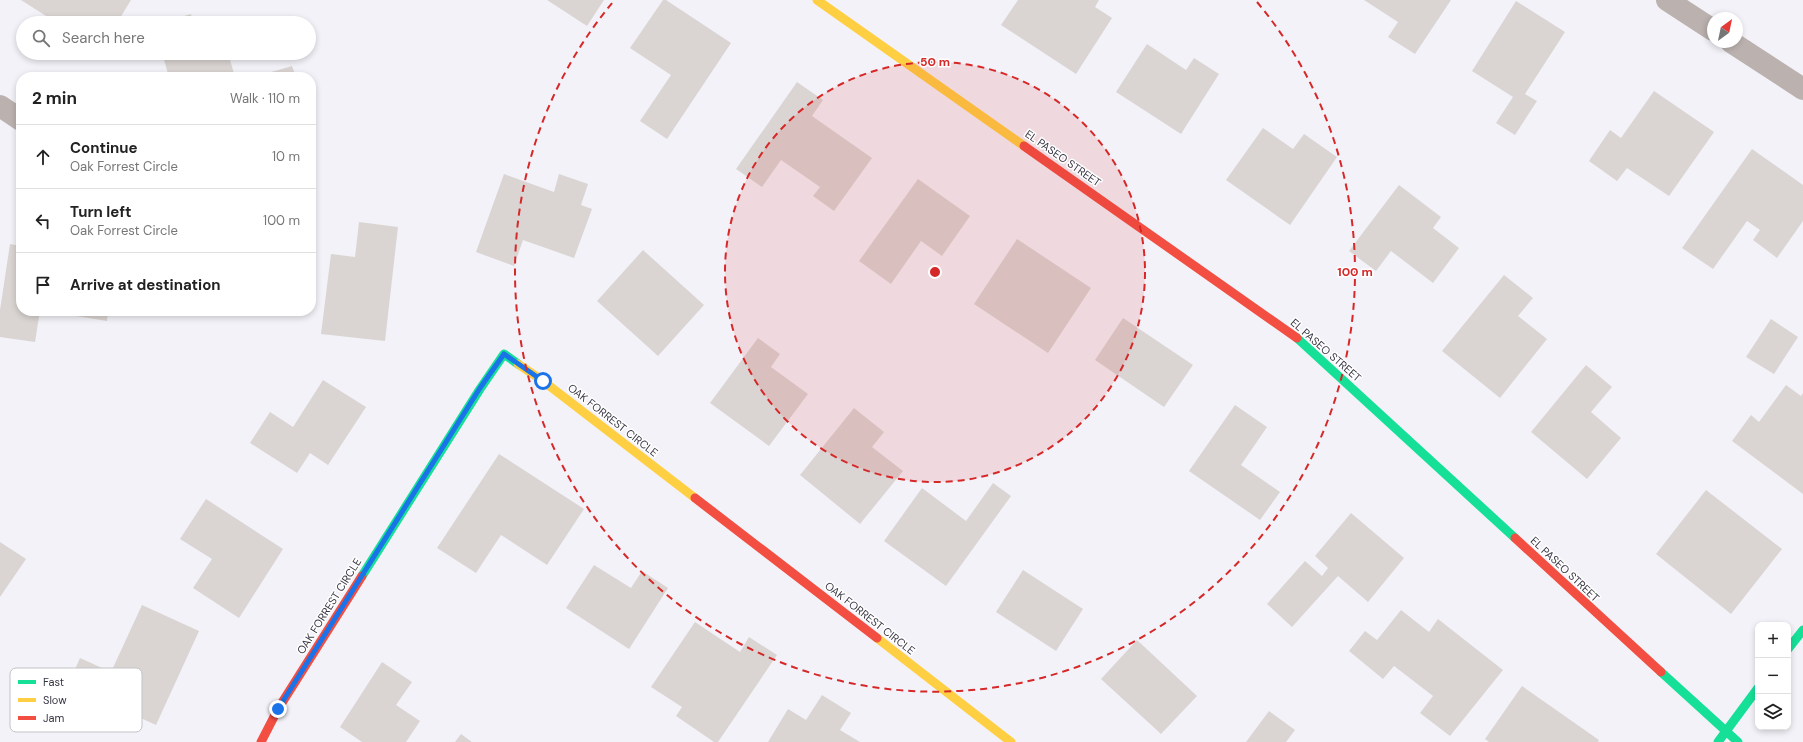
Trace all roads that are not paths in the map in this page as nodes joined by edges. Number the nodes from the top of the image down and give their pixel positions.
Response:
1 (817, 0) edge
2 (1667, 0) edge
3 (1707, 26) edge
4 (1740, 48) edge
5 (1803, 88) edge
6 (0, 106) edge
7 (16, 117) edge
8 (1803, 630) edge
9 (1791, 645) edge
10 (1755, 692) edge
11 (1725, 732) junction
12 (262, 742) edge
13 (1011, 742) edge
14 (1718, 742) edge
15 (1738, 742) edge

1 - 11 street, EL PASEO STREET
2 - 3 street
4 - 5 street
6 - 7 street
8 - 9 street
10 - 11 street
11 - 14 street
11 - 15 street, EL PASEO STREET
12 - 13 street, OAK FORREST CIRCLE

